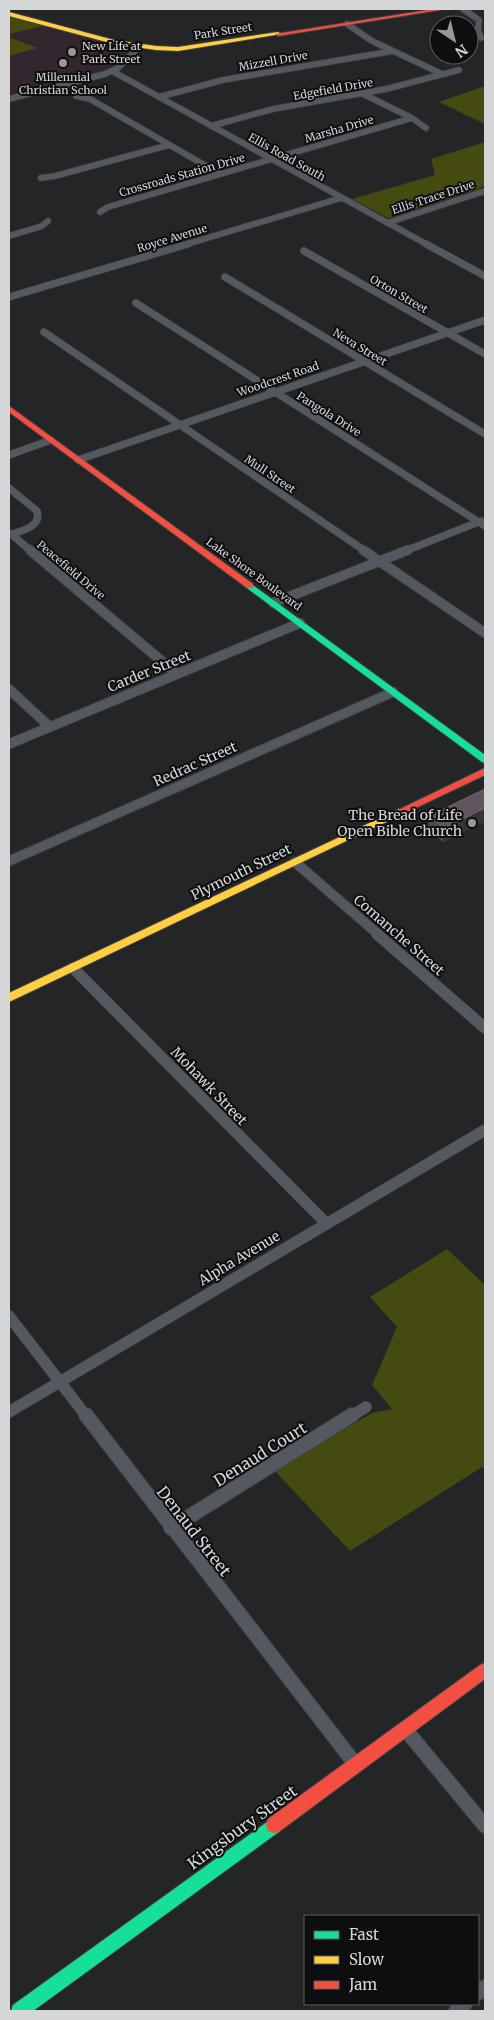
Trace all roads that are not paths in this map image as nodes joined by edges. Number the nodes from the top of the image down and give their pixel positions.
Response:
1 (443, 9) edge
2 (463, 9) edge
3 (9, 14) edge
4 (347, 24) junction
5 (481, 38) dead end
6 (138, 47) junction
7 (393, 50) junction
8 (459, 70) dead end
9 (112, 71) junction
10 (442, 74) junction
11 (363, 94) junction
12 (76, 96) dead end
13 (159, 97) junction
14 (9, 99) edge
15 (412, 118) junction
16 (211, 126) junction
17 (426, 128) dead end
18 (169, 145) junction
19 (271, 160) junction
20 (220, 174) junction
21 (41, 178) dead end
22 (485, 191) edge
23 (341, 198) junction
24 (100, 212) dead end
25 (48, 221) dead end
26 (387, 223) junction
27 (9, 236) edge
28 (304, 251) dead end
29 (485, 276) edge
30 (224, 277) dead end
31 (9, 297) edge
32 (136, 303) dead end
33 (485, 320) edge
34 (44, 332) dead end
35 (448, 333) junction
36 (485, 354) edge
37 (364, 361) junction
38 (274, 392) junction
39 (9, 408) edge
40 (179, 425) junction
41 (485, 434) edge
42 (51, 440) junction
43 (9, 455) edge
44 (78, 460) junction
45 (9, 488) edge
46 (483, 523) edge
47 (10, 534) edge
48 (380, 562) junction
49 (273, 603) junction
50 (300, 623) junction
51 (485, 633) edge
52 (177, 674) junction
53 (9, 689) edge
54 (393, 692) junction
55 (50, 727) junction
56 (9, 744) edge
57 (485, 760) edge
58 (485, 771) edge
59 (9, 861) edge
60 (295, 862) junction
61 (73, 968) junction
62 (9, 998) edge
63 (485, 1028) edge
64 (485, 1130) edge
65 (326, 1223) junction
66 (9, 1316) edge
67 (60, 1382) junction
68 (366, 1408) dead end
69 (9, 1412) edge
70 (171, 1528) junction
71 (485, 1670) edge
72 (405, 1729) junction
73 (356, 1765) junction
74 (485, 1826) edge
75 (18, 2011) edge

1 - 4 street, Park Street
2 - 5 street
3 - 6 street, Park Street
4 - 6 street, Park Street
4 - 7 street
6 - 9 street
7 - 10 street
7 - 13 street, Mizzell Drive
8 - 10 street, Edgefield Drive
9 - 13 street, Ellis Road South
9 - 14 street
10 - 11 street, Edgefield Drive
11 - 15 street
11 - 16 street, Edgefield Drive
12 - 18 street
13 - 16 street, Ellis Road South
15 - 17 street
15 - 19 street, Marsha Drive
16 - 19 street, Ellis Road South
18 - 20 street
18 - 21 street
19 - 20 street, Crossroads Station Drive
19 - 23 street, Ellis Road South
20 - 24 street, Crossroads Station Drive
22 - 26 street, Ellis Trace Drive
23 - 26 street, Ellis Road South
23 - 31 street, Royce Avenue
25 - 27 street
26 - 29 street, Ellis Road South
28 - 35 street, Orton Street
30 - 37 street, Neva Street
32 - 38 street, Pangola Drive
33 - 35 street, Woodcrest Road
34 - 40 street, Mull Street
35 - 36 street, Orton Street
35 - 37 street, Woodcrest Road
37 - 38 street, Woodcrest Road
37 - 41 street, Neva Street
38 - 40 street, Woodcrest Road
38 - 46 street, Pangola Drive
39 - 42 street, Lake Shore Boulevard
40 - 44 street, Woodcrest Road
40 - 48 street, Mull Street
42 - 43 street
42 - 44 street, Lake Shore Boulevard
44 - 49 street, Lake Shore Boulevard
45 - 47 street, Peacefield Drive
46 - 48 street
47 - 52 street, Peacefield Drive
48 - 49 street
48 - 51 street, Mull Street
49 - 50 street, Lake Shore Boulevard
50 - 52 street, Carder Street
50 - 54 street, Lake Shore Boulevard
52 - 55 street, Carder Street
53 - 55 street
54 - 57 street, Lake Shore Boulevard
54 - 59 street, Redrac Street
55 - 56 street, Carder Street
58 - 60 street, Plymouth Street
60 - 61 street, Plymouth Street
60 - 63 street, Comanche Street
61 - 62 street, Plymouth Street
61 - 65 street, Mohawk Street
64 - 65 street, Alpha Avenue
65 - 67 street, Alpha Avenue
66 - 67 street, Denaud Street
67 - 69 street, Alpha Avenue
67 - 70 street, Denaud Street
68 - 70 street, Denaud Court
70 - 73 street, Denaud Street
71 - 72 street, Kingsbury Street
72 - 73 street, Kingsbury Street
72 - 74 street
73 - 75 street, Kingsbury Street

